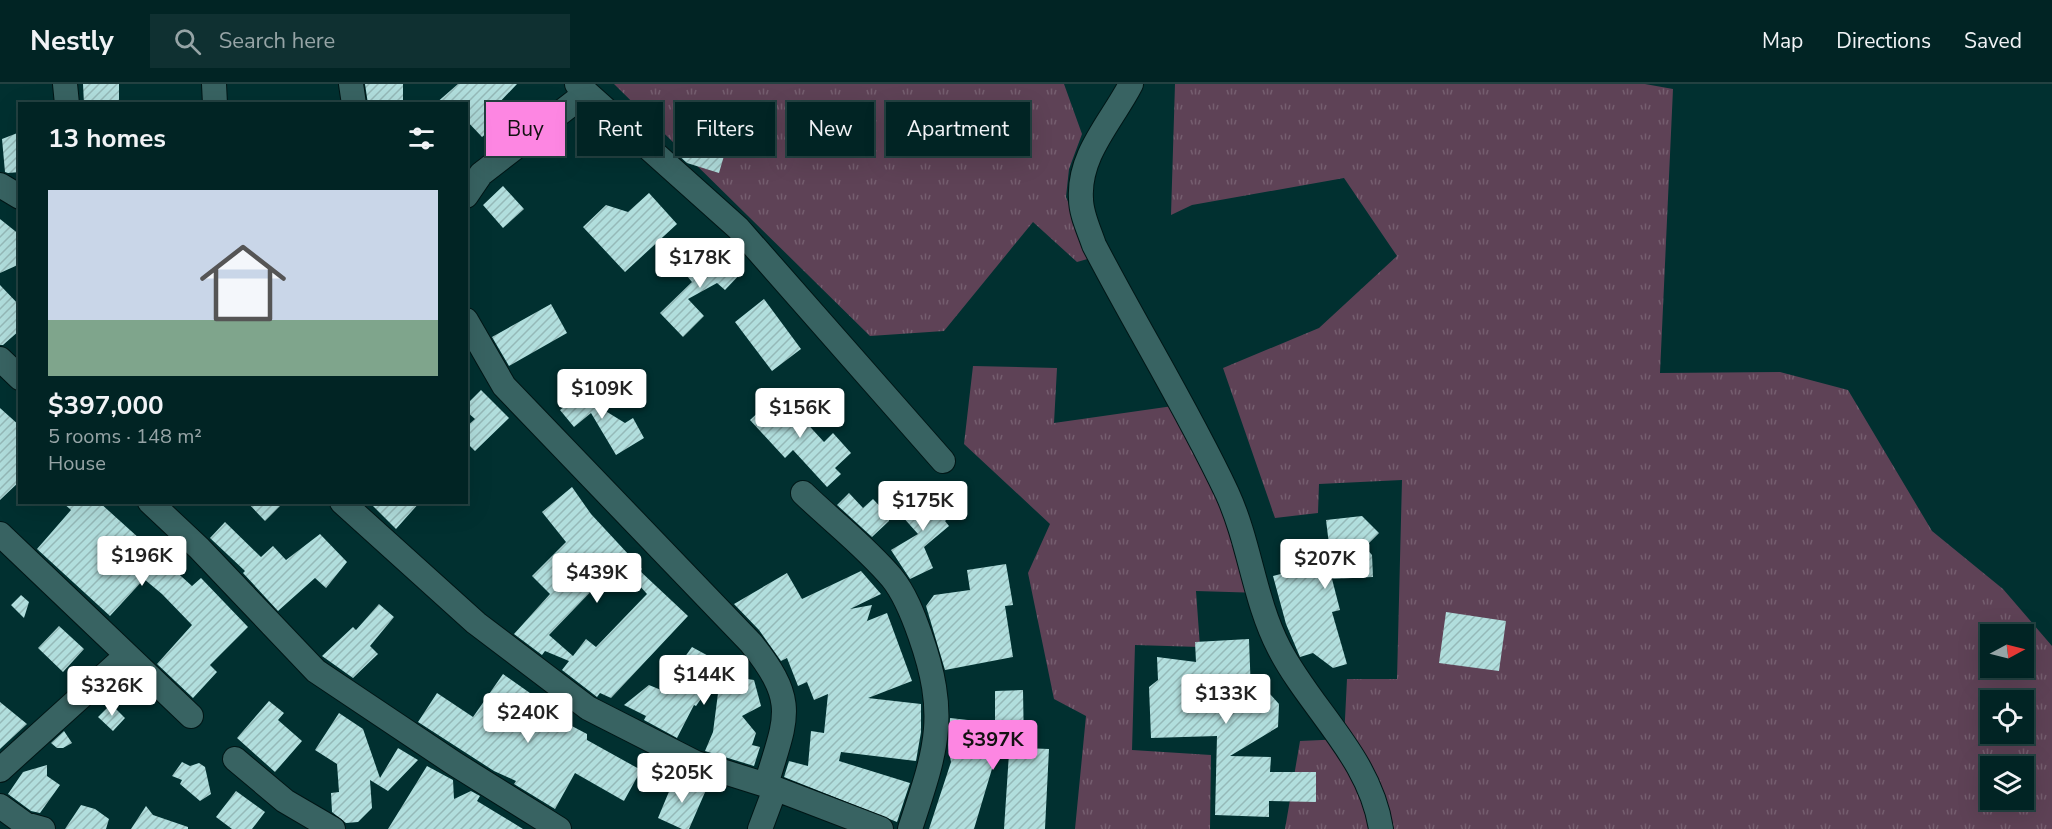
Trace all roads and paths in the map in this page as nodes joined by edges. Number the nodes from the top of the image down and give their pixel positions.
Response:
1 (65, 84) edge
2 (214, 84) edge
3 (351, 84) edge
4 (1131, 84) edge
5 (582, 88) edge
6 (67, 102) edge
7 (215, 102) edge
8 (354, 102) edge
9 (0, 185) edge
10 (468, 193) edge
11 (18, 196) edge
12 (468, 323) edge
13 (0, 359) edge
14 (18, 376) edge
15 (943, 461) dead end
16 (803, 493) dead end
17 (152, 504) edge
18 (344, 504) edge
19 (0, 534) edge
20 (127, 655) junction
21 (191, 716) dead end
22 (235, 759) dead end
23 (0, 770) edge
24 (771, 787) junction
25 (0, 806) edge
26 (33, 828) edge
27 (333, 829) edge
28 (560, 829) edge
29 (760, 829) edge
30 (881, 829) edge
31 (910, 829) edge
32 (1381, 829) edge

1 - 6 street
2 - 7 street
3 - 8 street
4 - 32 street
5 - 10 street
5 - 15 street
9 - 11 street
12 - 24 street
13 - 14 street
16 - 31 street
17 - 28 street
18 - 24 street
19 - 20 street
20 - 21 street
20 - 23 street
22 - 27 street
24 - 29 street
24 - 30 street
25 - 26 street

